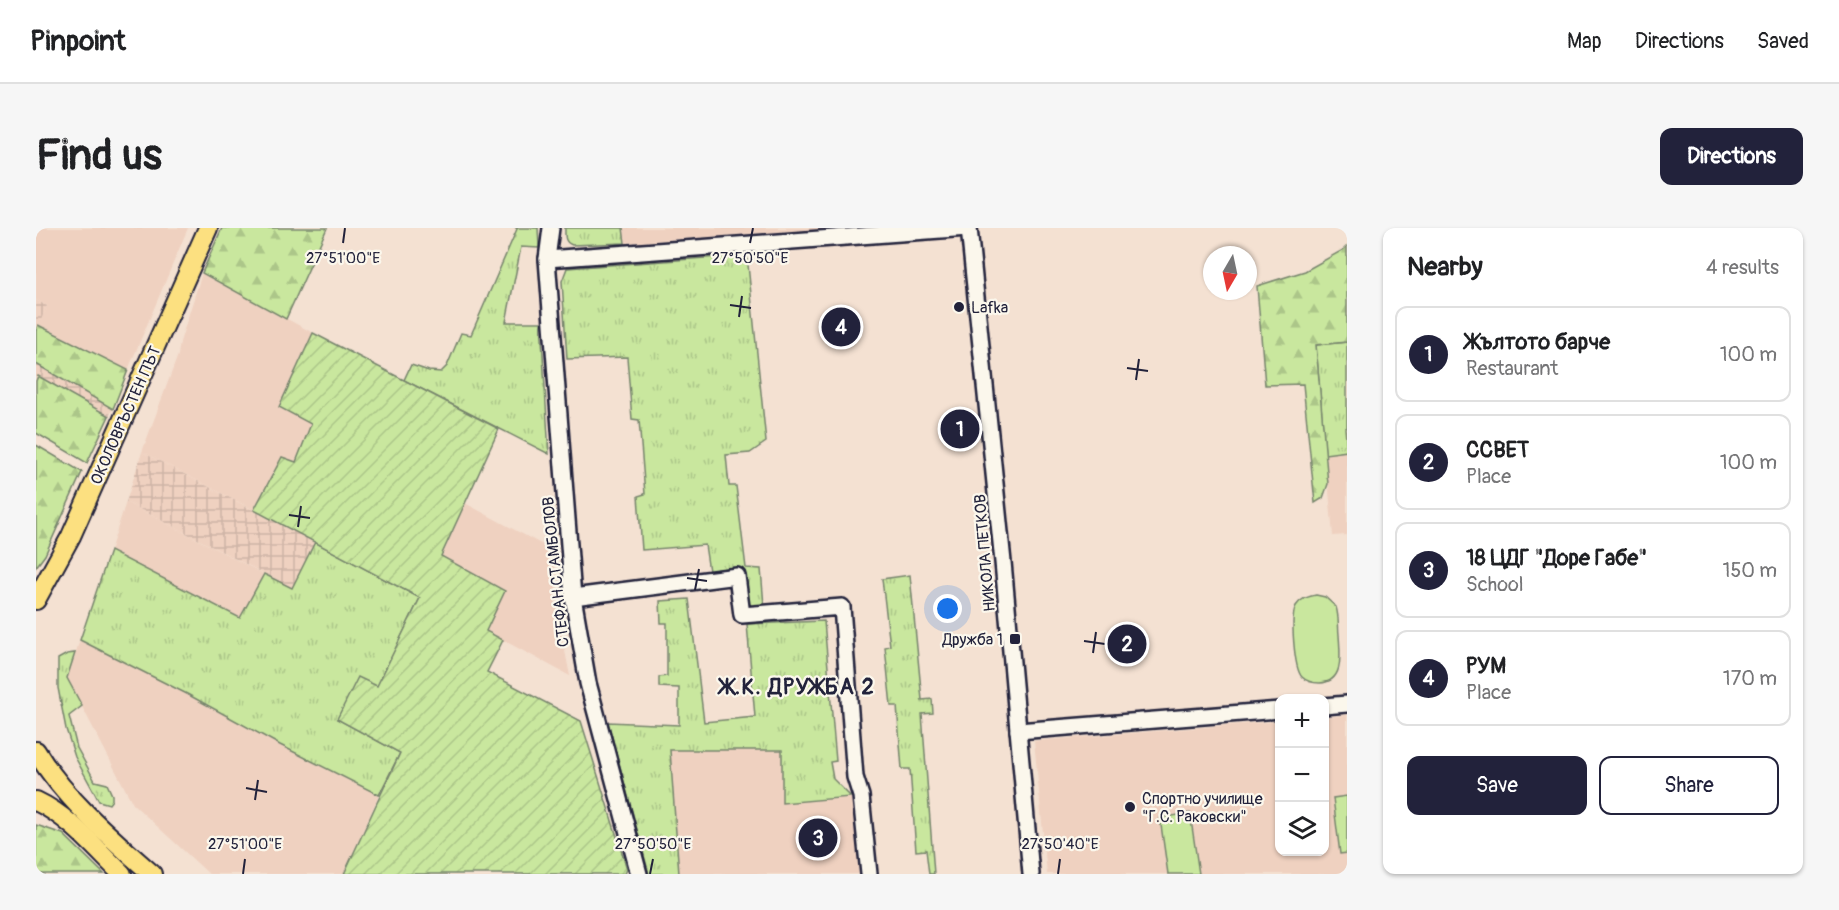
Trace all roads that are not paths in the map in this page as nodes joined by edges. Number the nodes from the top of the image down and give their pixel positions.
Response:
1 (208, 228) edge
2 (551, 228) edge
3 (968, 228) edge
4 (547, 259) junction
5 (573, 597) junction
6 (36, 600) edge
7 (1347, 704) edge
8 (1329, 706) edge
9 (1275, 710) edge
10 (1018, 731) junction
11 (36, 751) edge
12 (36, 801) edge
13 (122, 874) edge
14 (152, 874) edge
15 (639, 874) edge
16 (869, 874) edge
17 (1031, 874) edge

1 - 6 main road, ОКОЛОВРЪСТЕН ПЪТ
2 - 4 street, СТЕФАН СТАМБОЛОВ
3 - 4 street
3 - 10 street, НИКОЛА ПЕТКОВ
4 - 5 street, СТЕФАН СТАМБОЛОВ
5 - 15 street, СТЕФАН СТАМБОЛОВ
5 - 16 street
7 - 8 street
9 - 10 street
10 - 17 street, НИКОЛА ПЕТКОВ
11 - 14 main road
12 - 13 main road

